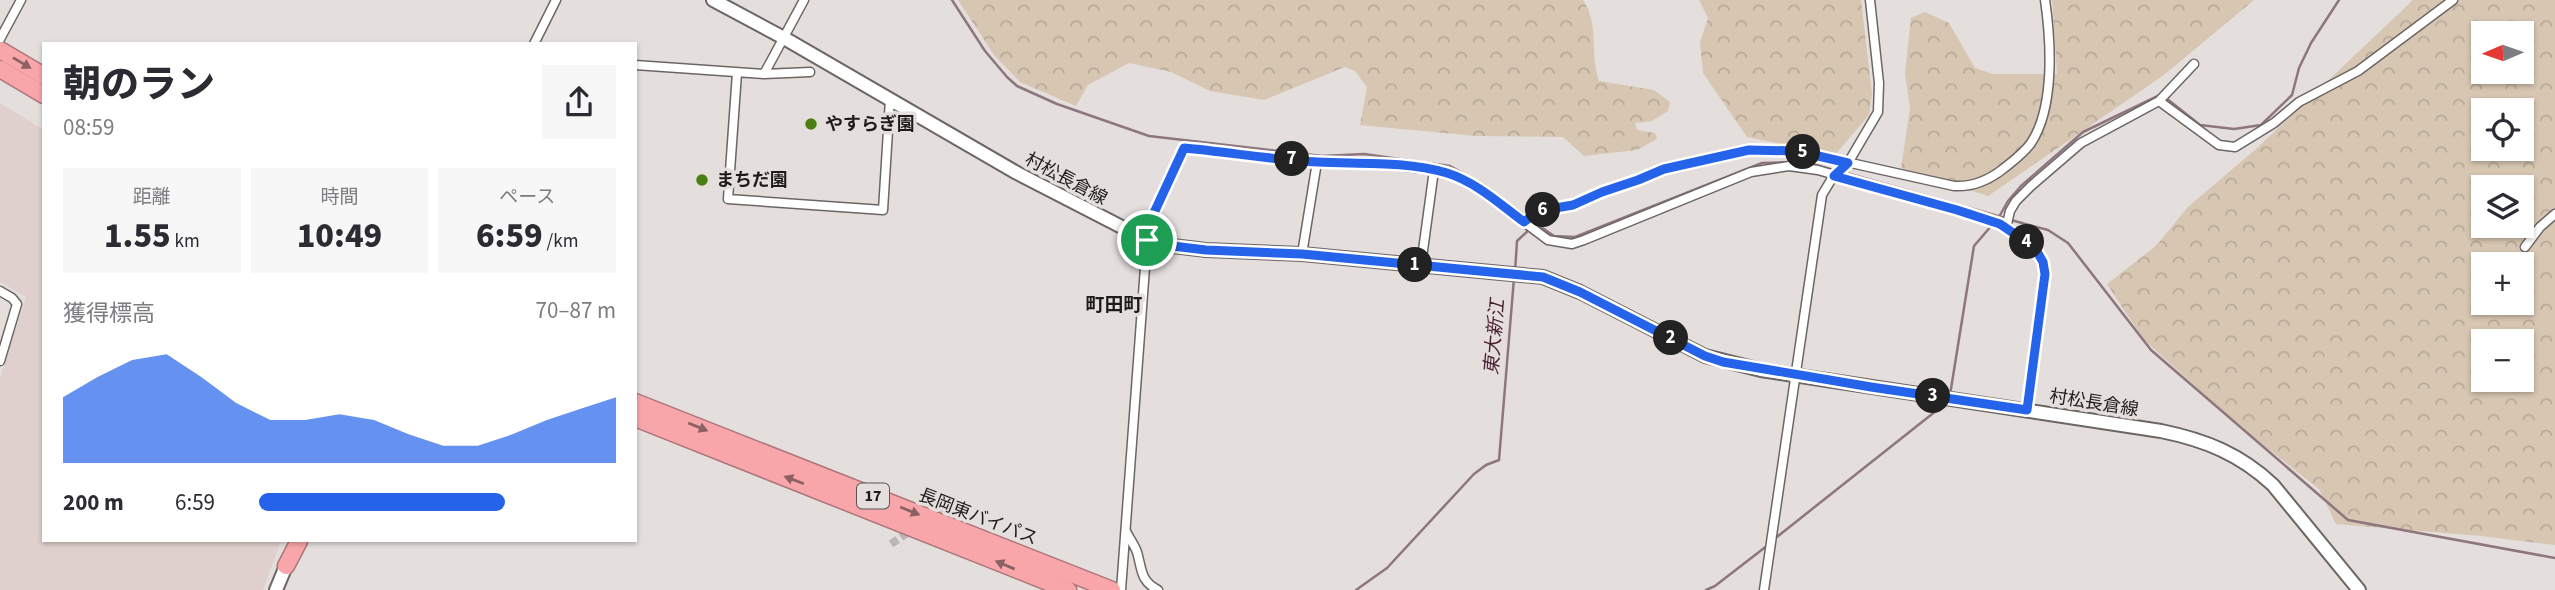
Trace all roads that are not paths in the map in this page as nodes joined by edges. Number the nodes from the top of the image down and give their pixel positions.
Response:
1 (21, 0) edge
2 (556, 0) edge
3 (713, 0) edge
4 (804, 0) edge
5 (1870, 0) edge
6 (2045, 0) edge
7 (2453, 0) edge
8 (784, 38) junction
9 (0, 39) edge
10 (535, 42) edge
11 (0, 50) edge
12 (2194, 64) dead end
13 (637, 65) edge
14 (0, 69) edge
15 (810, 72) dead end
16 (737, 73) junction
17 (764, 74) junction
18 (42, 75) edge
19 (42, 94) edge
20 (890, 99) junction
21 (2160, 101) junction
22 (1317, 162) junction
23 (1848, 163) junction
24 (1434, 170) junction
25 (1834, 176) junction
26 (2555, 214) edge
27 (1524, 222) junction
28 (2006, 228) junction
29 (1147, 240) junction
30 (2525, 247) dead end
31 (1302, 254) junction
32 (1421, 265) junction
33 (0, 291) edge
34 (0, 361) edge
35 (1795, 375) junction
36 (637, 403) edge
37 (2027, 410) junction
38 (637, 419) edge
39 (1126, 531) junction
40 (298, 542) edge
41 (286, 566) joint
42 (276, 590) edge
43 (1068, 590) edge
44 (1112, 590) edge
45 (1121, 590) edge
46 (1158, 590) edge
47 (1763, 590) edge
48 (2359, 590) edge

1 - 9 street
2 - 10 street
3 - 8 main road, 村松長倉線
4 - 8 street
5 - 23 street
6 - 23 street
7 - 21 street
8 - 17 street
8 - 20 main road, 村松長倉線
11 -> 18 highway
12 - 21 street
13 - 16 street
14 - 19 highway
15 - 17 street
16 - 17 street
16 - 20 street
20 - 29 main road, 村松長倉線
21 - 28 street
22 - 24 street
22 - 29 street
22 - 31 street
23 - 25 street
23 - 27 street
24 - 27 street
24 - 32 street
25 - 27 street
25 - 28 street
25 - 35 street
26 - 30 street
28 - 37 street
29 - 31 main road, 村松長倉線
29 - 39 street
31 - 32 main road, 村松長倉線
32 - 35 main road, 村松長倉線
33 - 34 street
35 - 37 main road, 村松長倉線
35 - 47 street
36 -> 44 highway, 長岡東バイパス / 17
37 - 48 main road, 村松長倉線
43 -> 38 highway, 長岡東バイパス / 17
39 - 45 street
39 - 46 street
40 - 41 highway
41 - 42 main road

